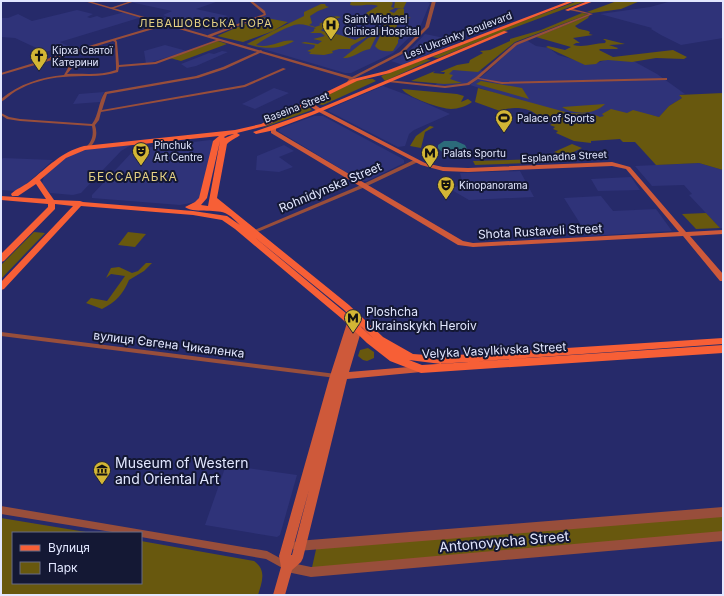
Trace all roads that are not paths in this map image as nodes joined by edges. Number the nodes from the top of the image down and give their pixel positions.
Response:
1 (86, 1) edge
2 (134, 1) edge
3 (250, 1) edge
4 (434, 1) edge
5 (573, 1) edge
6 (592, 1) edge
7 (111, 8) junction
8 (570, 9) junction
9 (563, 11) dead end
10 (166, 24) junction
11 (528, 24) dead end
12 (209, 36) junction
13 (114, 40) junction
14 (220, 40) junction
15 (261, 52) junction
16 (48, 56) dead end
17 (426, 57) junction
18 (52, 59) junction
19 (437, 60) junction
20 (118, 66) junction
21 (284, 68) dead end
22 (368, 70) joint
23 (376, 71) junction
24 (1, 74) edge
25 (65, 75) junction
26 (363, 78) junction
27 (477, 78) junction
28 (666, 79) dead end
29 (350, 80) junction
30 (388, 81) junction
31 (377, 85) junction
32 (1, 101) edge
33 (311, 102) junction
34 (332, 105) junction
35 (319, 110) junction
36 (100, 111) junction
37 (1, 114) edge
38 (93, 125) junction
39 (274, 127) junction
40 (223, 135) junction
41 (94, 136) junction
42 (224, 143) junction
43 (102, 146) junction
44 (87, 148) junction
45 (416, 161) junction
46 (37, 180) junction
47 (363, 186) junction
48 (1, 193) edge
49 (15, 194) junction
50 (1, 198) edge
51 (51, 199) junction
52 (213, 199) junction
53 (81, 203) junction
54 (208, 208) junction
55 (191, 210) junction
56 (230, 213) junction
57 (252, 232) junction
58 (723, 232) edge
59 (685, 234) junction
60 (1, 259) edge
61 (723, 279) edge
62 (1, 287) edge
63 (356, 324) junction
64 (1, 334) edge
65 (723, 341) edge
66 (723, 349) edge
67 (421, 369) junction
68 (339, 376) junction
69 (1, 510) edge
70 (723, 512) edge
71 (135, 532) edge
72 (142, 533) edge
73 (723, 536) edge
74 (288, 546) junction
75 (300, 546) junction
76 (288, 567) junction
77 (279, 595) edge

1 - 7 street
2 - 7 street
3 - 12 street
4 - 23 street
5 - 17 main road, Lesi Ukrainky Boulevard
6 - 8 main road
7 - 10 street
8 - 9 main road
8 - 27 street
10 - 12 street
10 - 13 street
11 - 19 main road, Lesi Ukrainky Boulevard
12 - 14 street
13 - 18 street
13 - 20 street
14 - 15 street
14 - 20 street
15 - 29 street
15 - 36 street
16 - 18 street
17 - 19 main road
17 - 23 main road, Lesi Ukrainky Boulevard
18 - 24 street
18 - 25 street
19 - 30 main road, Lesi Ukrainky Boulevard
20 - 25 street
21 - 36 street
22 - 23 main road
22 - 29 street
23 - 26 main road, Lesi Ukrainky Boulevard
23 - 29 main road
23 - 31 main road
25 - 32 street
26 - 29 main road, Lesi Ukrainky Boulevard
26 - 31 main road
27 - 28 street
27 - 30 street
29 - 33 main road, Baseina Street
29 - 40 main road, Baseina Street
30 - 31 main road, Lesi Ukrainky Boulevard
31 - 34 main road, Baseina Street
33 - 34 main road
33 - 35 main road, Esplanadna Street
33 - 40 main road, Baseina Street
34 - 35 main road, Baseina Street
35 - 39 main road, Baseina Street
35 - 45 main road, Esplanadna Street
36 - 38 street
37 - 38 street
38 - 41 street
39 - 42 main road, Baseina Street
39 - 47 main road, Shota Rustaveli Street
40 - 42 main road
40 - 43 main road
40 - 55 main road
41 - 43 street
41 - 44 street
42 - 52 main road
43 - 44 main road
44 - 46 main road
45 - 47 street, Rohnidynska Street
45 - 59 main road, Esplanadna Street
46 - 49 main road
46 - 51 main road
47 - 57 street, Rohnidynska Street
47 - 59 main road, Shota Rustaveli Street
48 - 49 main road
49 - 51 main road
50 - 51 main road
51 - 53 main road, Velyka Vasylkivska Street
51 - 60 main road
52 - 54 main road
52 - 56 main road, Velyka Vasylkivska Street
53 - 55 main road, Velyka Vasylkivska Street
53 - 62 main road
54 - 55 main road
54 - 56 main road, Velyka Vasylkivska Street
55 - 63 main road, Velyka Vasylkivska Street
56 - 57 main road, Velyka Vasylkivska Street
57 - 63 main road, Velyka Vasylkivska Street
58 - 59 main road, Shota Rustaveli Street
59 - 61 main road
63 - 65 main road, Velyka Vasylkivska Street
63 - 67 main road, Velyka Vasylkivska Street
63 - 68 main road
64 - 68 street, вулиця Євгена Чикаленка
66 - 67 main road, Velyka Vasylkivska Street
67 - 68 main road
68 - 74 main road
68 - 75 main road
69 - 71 street
70 - 75 street, Antonovycha Street
72 - 76 street
73 - 76 street, Antonovycha Street
74 - 75 street, Antonovycha Street
74 - 76 main road
75 - 76 main road
76 - 77 main road

